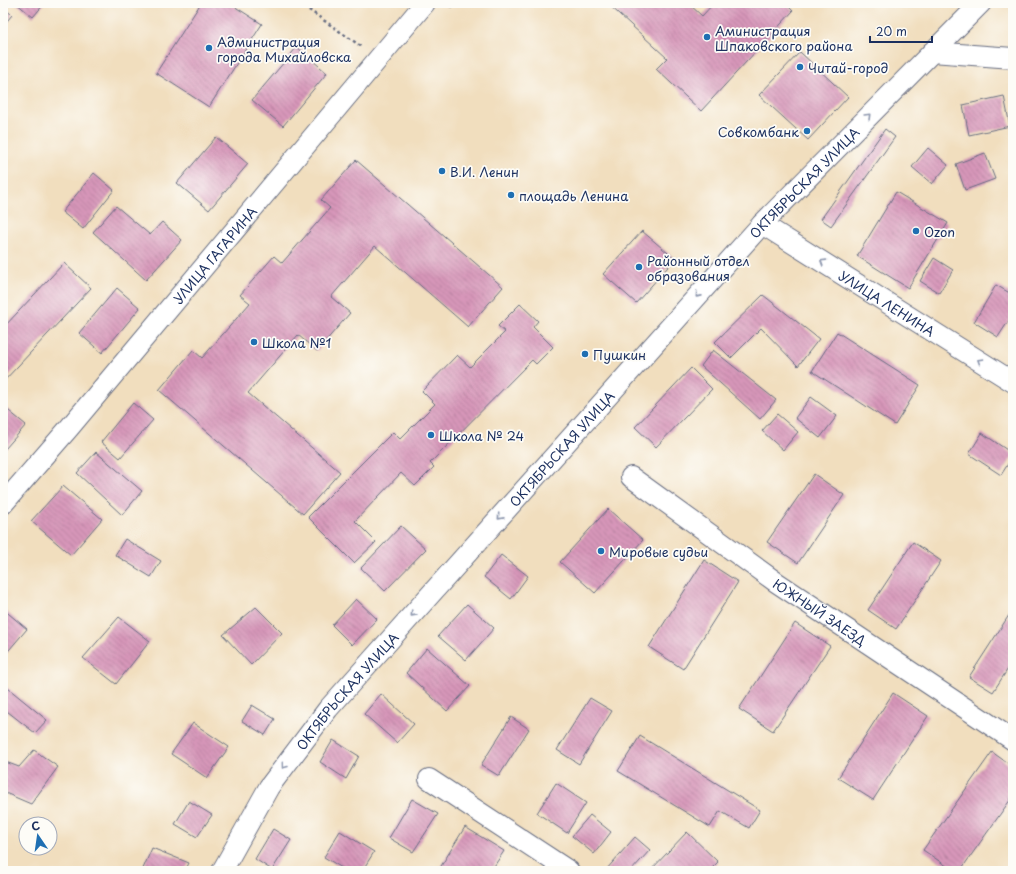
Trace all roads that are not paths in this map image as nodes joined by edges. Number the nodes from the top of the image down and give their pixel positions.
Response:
1 (425, 3) edge
2 (981, 3) edge
3 (932, 52) junction
4 (1013, 58) edge
5 (762, 224) junction
6 (1013, 382) edge
7 (631, 478) dead end
8 (3, 504) edge
9 (1013, 740) edge
10 (429, 779) dead end
11 (222, 871) edge
12 (569, 871) edge

1 - 8 street, УЛИЦА ГАГАРИНА
2 - 3 street, ОКТЯБРЬСКАЯ УЛИЦА
3 - 4 street
5 -> 3 street, ОКТЯБРЬСКАЯ УЛИЦА
6 -> 5 street, УЛИЦА ЛЕНИНА
5 -> 11 street, ОКТЯБРЬСКАЯ УЛИЦА
7 - 9 street, ЮЖНЫЙ ЗАЕЗД
10 - 12 street

